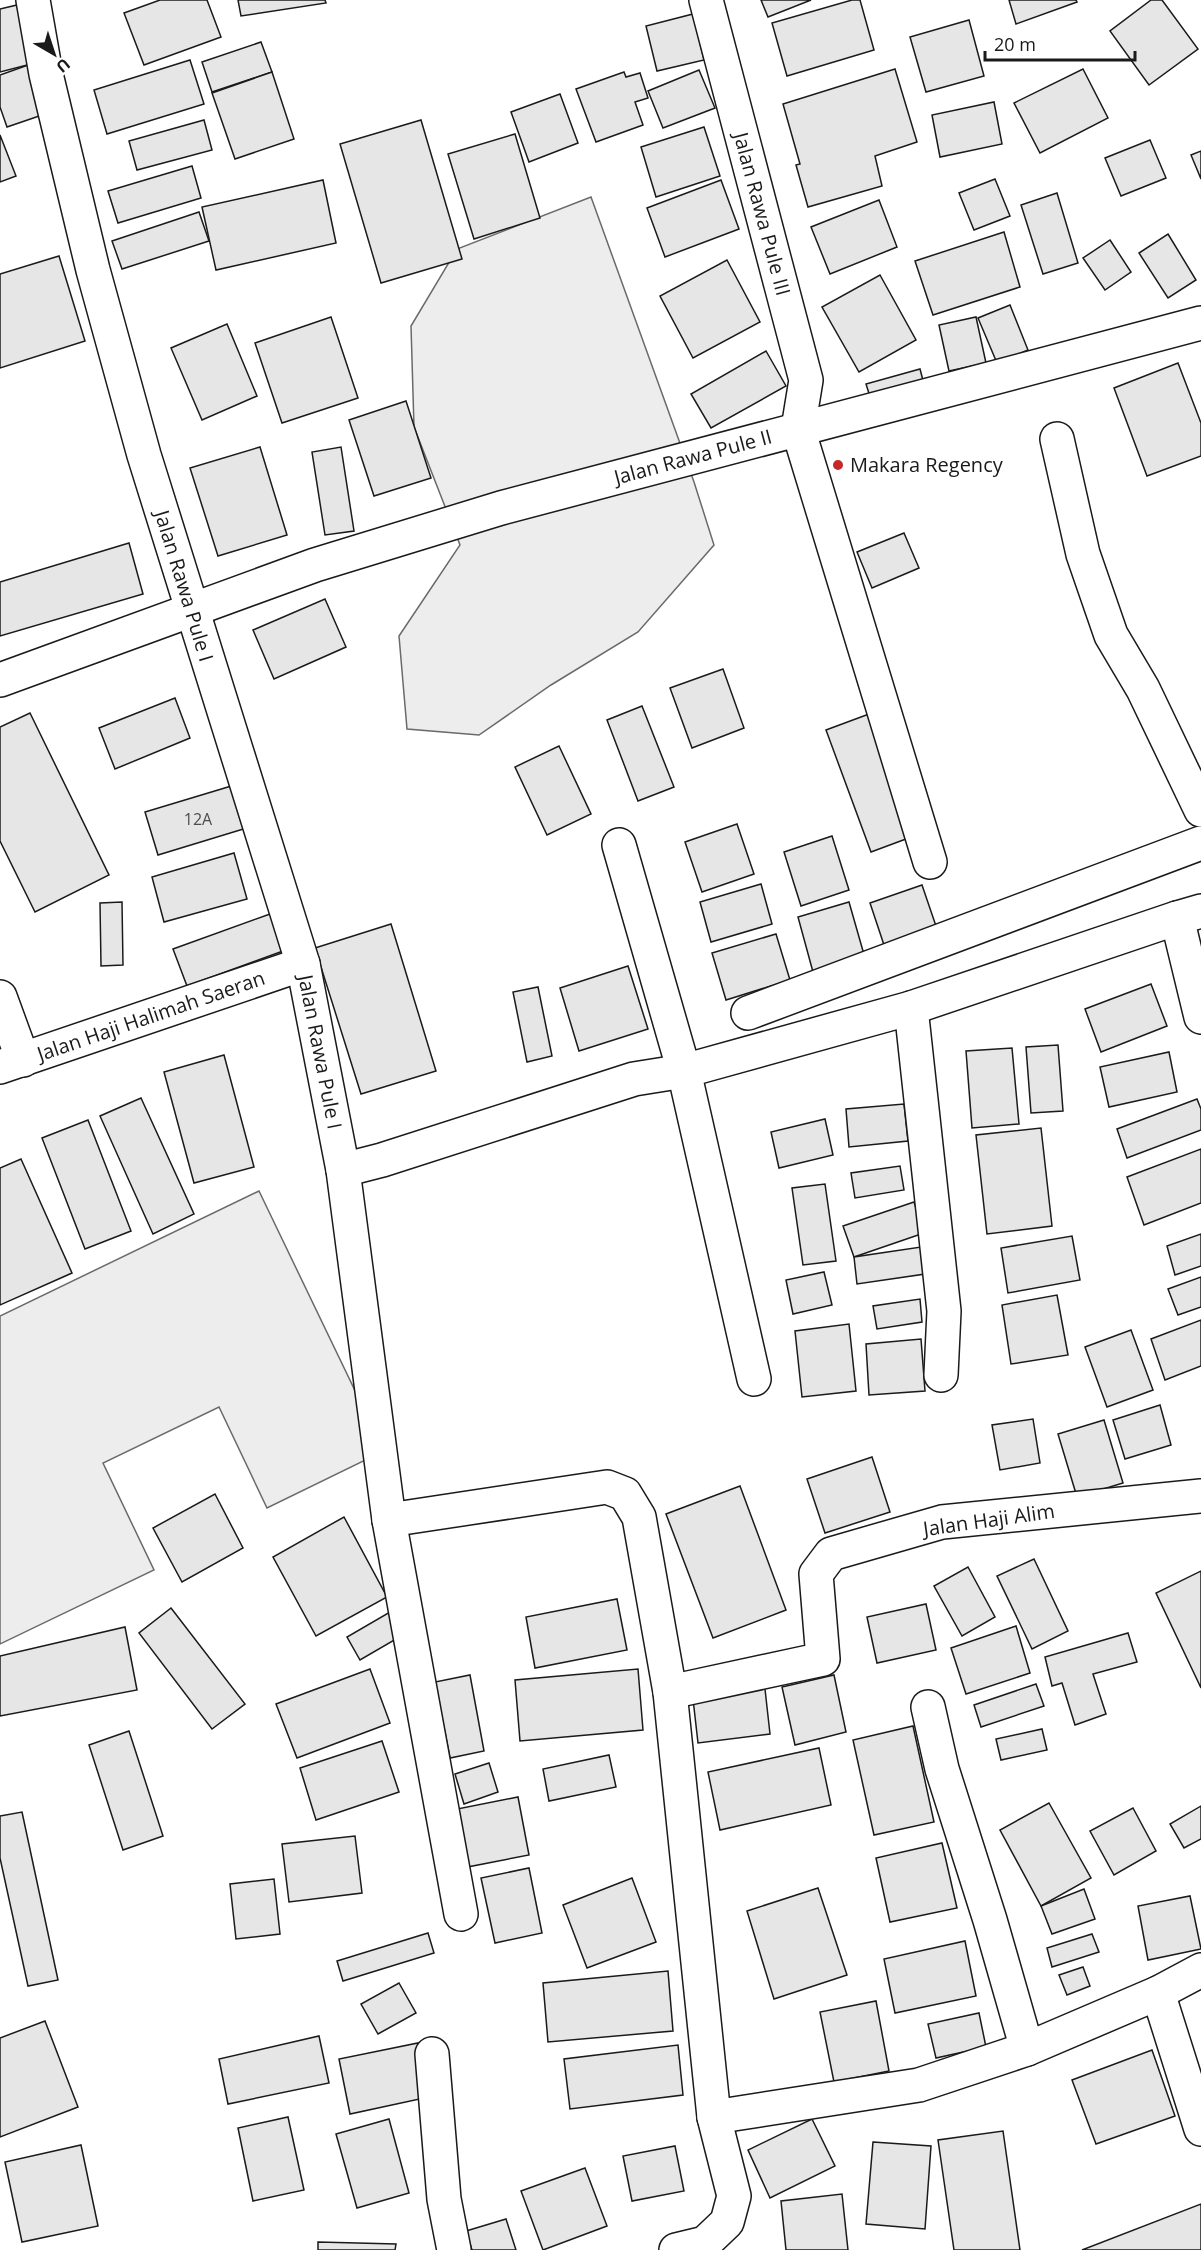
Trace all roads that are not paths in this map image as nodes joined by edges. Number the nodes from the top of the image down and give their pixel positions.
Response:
1 (33, 0) edge
2 (706, 0) edge
3 (1201, 323) edge
4 (798, 429) junction
5 (1057, 439) dead end
6 (191, 610) junction
7 (0, 680) edge
8 (1201, 810) edge
9 (1201, 843) edge
10 (619, 845) dead end
11 (930, 862) dead end
12 (1189, 914) edge
13 (303, 964) junction
14 (0, 997) edge
15 (911, 1008) junction
16 (748, 1013) dead end
17 (1201, 1017) edge
18 (12, 1063) edge
19 (684, 1071) junction
20 (343, 1170) junction
21 (941, 1375) dead end
22 (754, 1379) dead end
23 (1201, 1496) edge
24 (388, 1520) junction
25 (670, 1692) junction
26 (928, 1707) dead end
27 (461, 1914) dead end
28 (1201, 1970) edge
29 (1158, 1994) junction
30 (1027, 2049) junction
31 (432, 2054) dead end
32 (714, 2117) junction
33 (1201, 2129) edge
34 (454, 2250) edge
35 (676, 2250) edge

1 - 6 street, Jalan Rawa Pule I
2 - 4 street, Jalan Rawa Pule III
3 - 4 street, Jalan Rawa Pule II
4 - 6 street, Jalan Rawa Pule II
4 - 11 street
5 - 8 street
6 - 7 street, Jalan Rawa Pule II
6 - 13 street, Jalan Rawa Pule I
9 - 16 street
10 - 19 street
12 - 15 street
12 - 17 street
13 - 18 street, Jalan Haji Halimah Saeran
13 - 20 street, Jalan Rawa Pule I
14 - 18 street
15 - 19 street
15 - 21 street
19 - 20 street
19 - 22 street
20 - 24 street, Jalan Rawa Pule I
23 - 25 street, Jalan Haji Alim
24 - 25 street
24 - 27 street, Jalan Rawa Pule I
25 - 32 street
26 - 30 street
28 - 29 street
29 - 30 street
29 - 33 street
30 - 32 street
31 - 34 street
32 - 35 street

